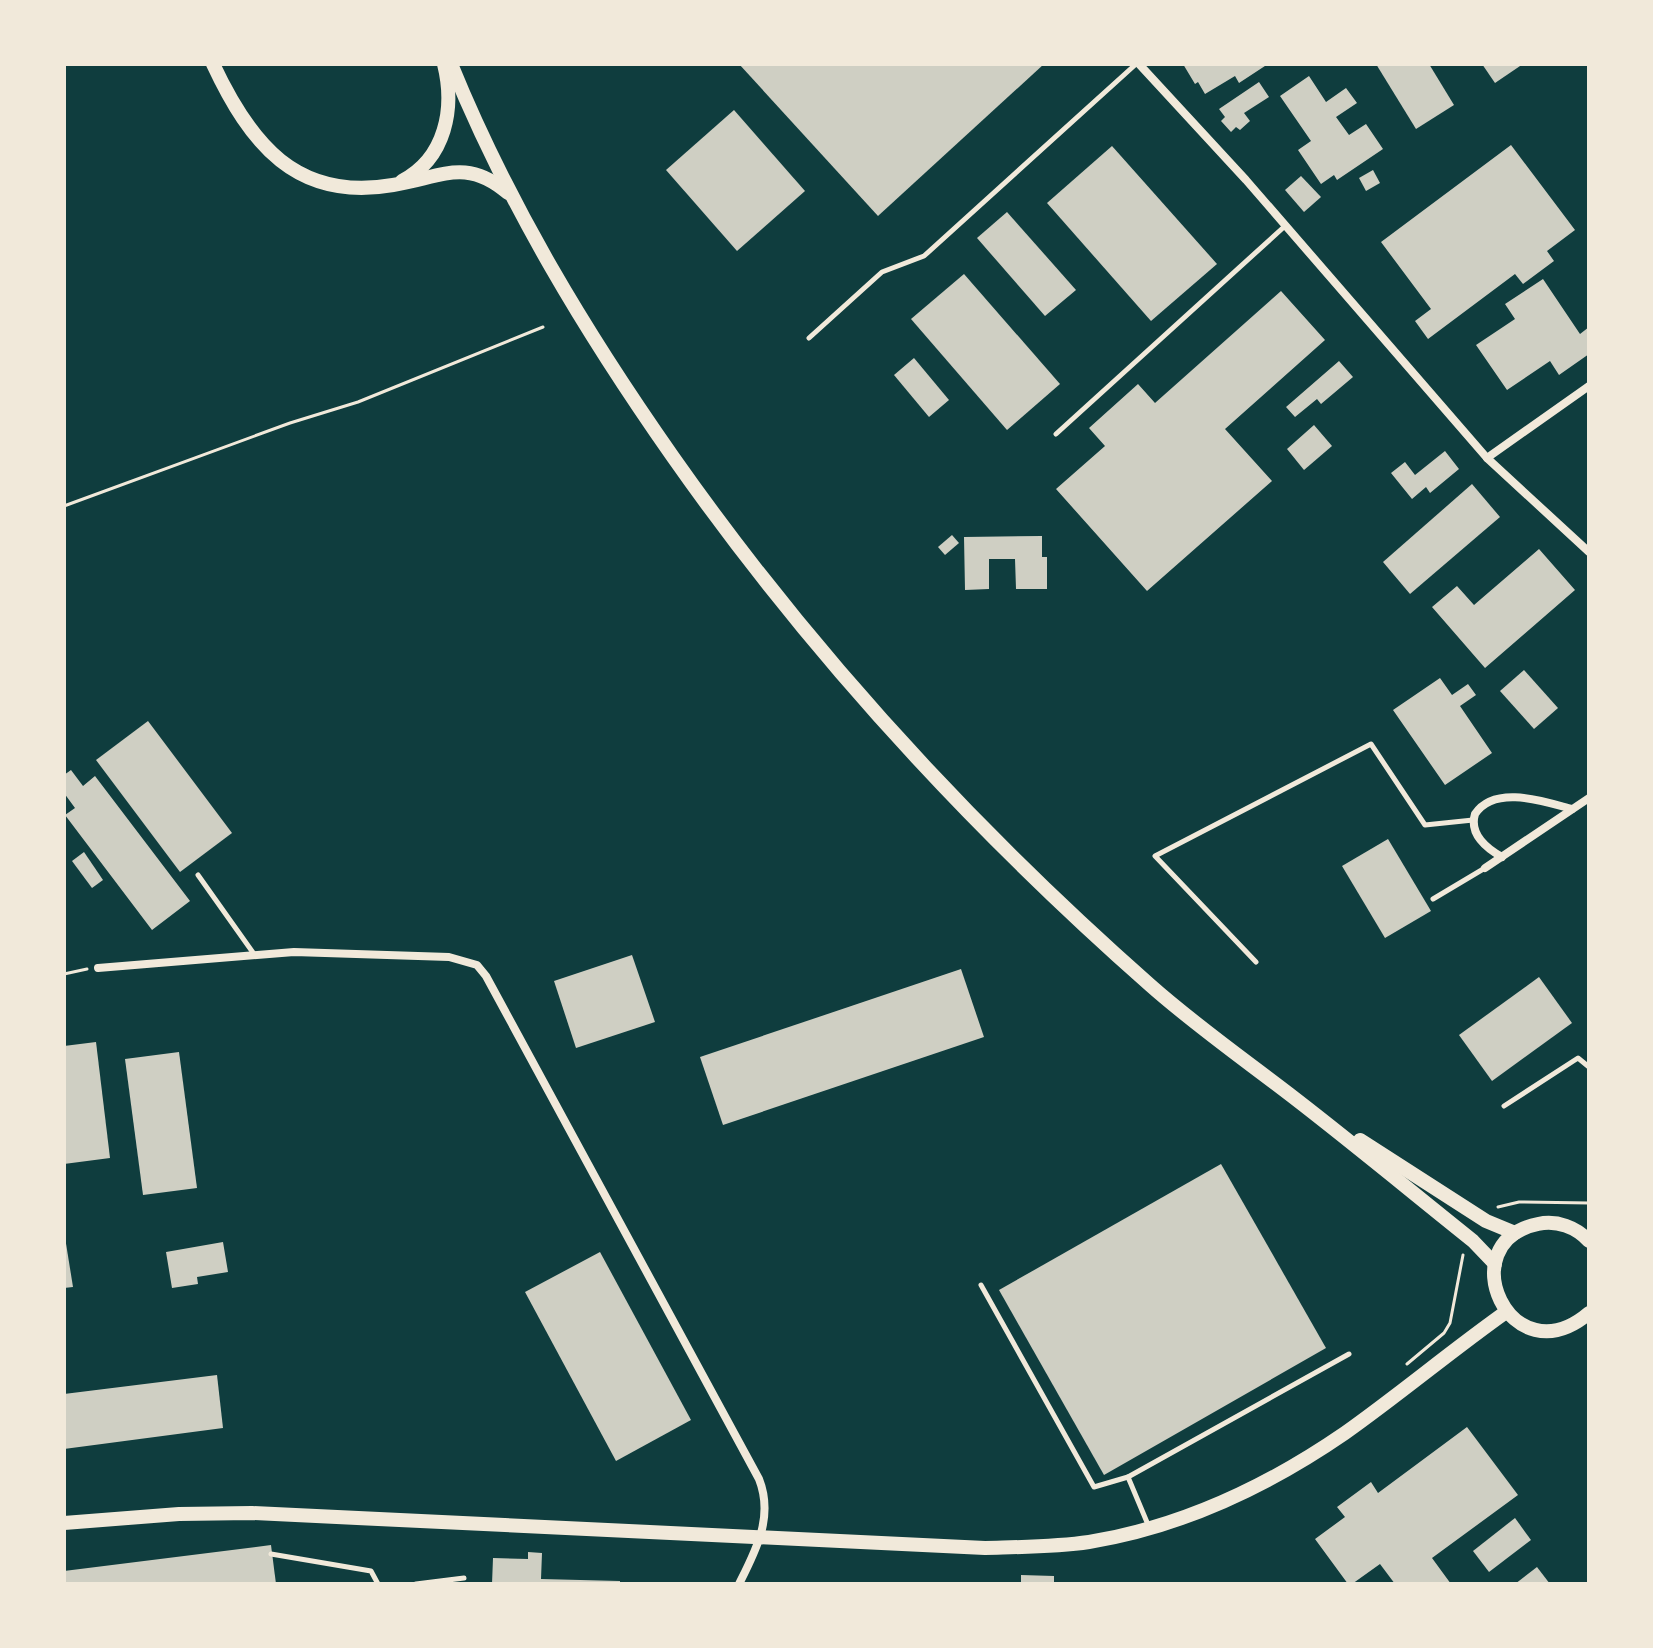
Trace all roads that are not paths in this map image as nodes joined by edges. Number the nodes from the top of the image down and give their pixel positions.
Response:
1 (213, 64) edge
2 (444, 64) edge
3 (451, 64) edge
4 (1138, 64) edge
5 (395, 185) junction
6 (514, 199) junction
7 (1286, 226) junction
8 (809, 338) dead end
9 (1589, 386) edge
10 (1056, 434) dead end
11 (1487, 458) junction
12 (1589, 552) edge
13 (1589, 798) edge
14 (1572, 809) junction
15 (1473, 820) junction
16 (1502, 857) junction
17 (1485, 868) joint
18 (198, 875) dead end
19 (1433, 899) dead end
20 (254, 954) junction
21 (1256, 962) dead end
22 (98, 968) road end
23 (1589, 1067) edge
24 (1296, 1099) junction
25 (1504, 1106) dead end
26 (1515, 1233) junction
27 (1589, 1241) edge
28 (1495, 1264) junction
29 (981, 1285) dead end
30 (1506, 1312) junction
31 (1589, 1313) edge
32 (1349, 1354) dead end
33 (1128, 1477) junction
34 (64, 1523) edge
35 (1149, 1527) junction
36 (760, 1538) junction
37 (271, 1554) dead end
38 (464, 1578) dead end
39 (378, 1584) edge
40 (416, 1584) edge
41 (739, 1584) edge

1 - 5 main road
2 - 5 main road
3 - 6 main road
4 - 7 street
4 - 8 lane
5 - 6 main road
6 - 24 main road
7 - 10 lane
7 - 11 street
9 - 11 street
11 - 12 street
13 - 14 street
14 - 15 street
14 - 16 street
15 - 16 street
15 - 21 lane
16 - 17 street
17 - 19 lane
18 - 20 lane
20 - 22 street
20 - 36 street
23 - 25 lane
24 - 26 main road
24 - 28 main road
26 - 27 main road
26 - 28 main road
28 - 30 main road
29 - 33 lane
30 - 31 main road
30 - 35 main road
32 - 33 lane
33 - 35 lane
34 - 36 main road
35 - 36 main road
36 - 41 street
37 - 39 lane
38 - 40 lane

